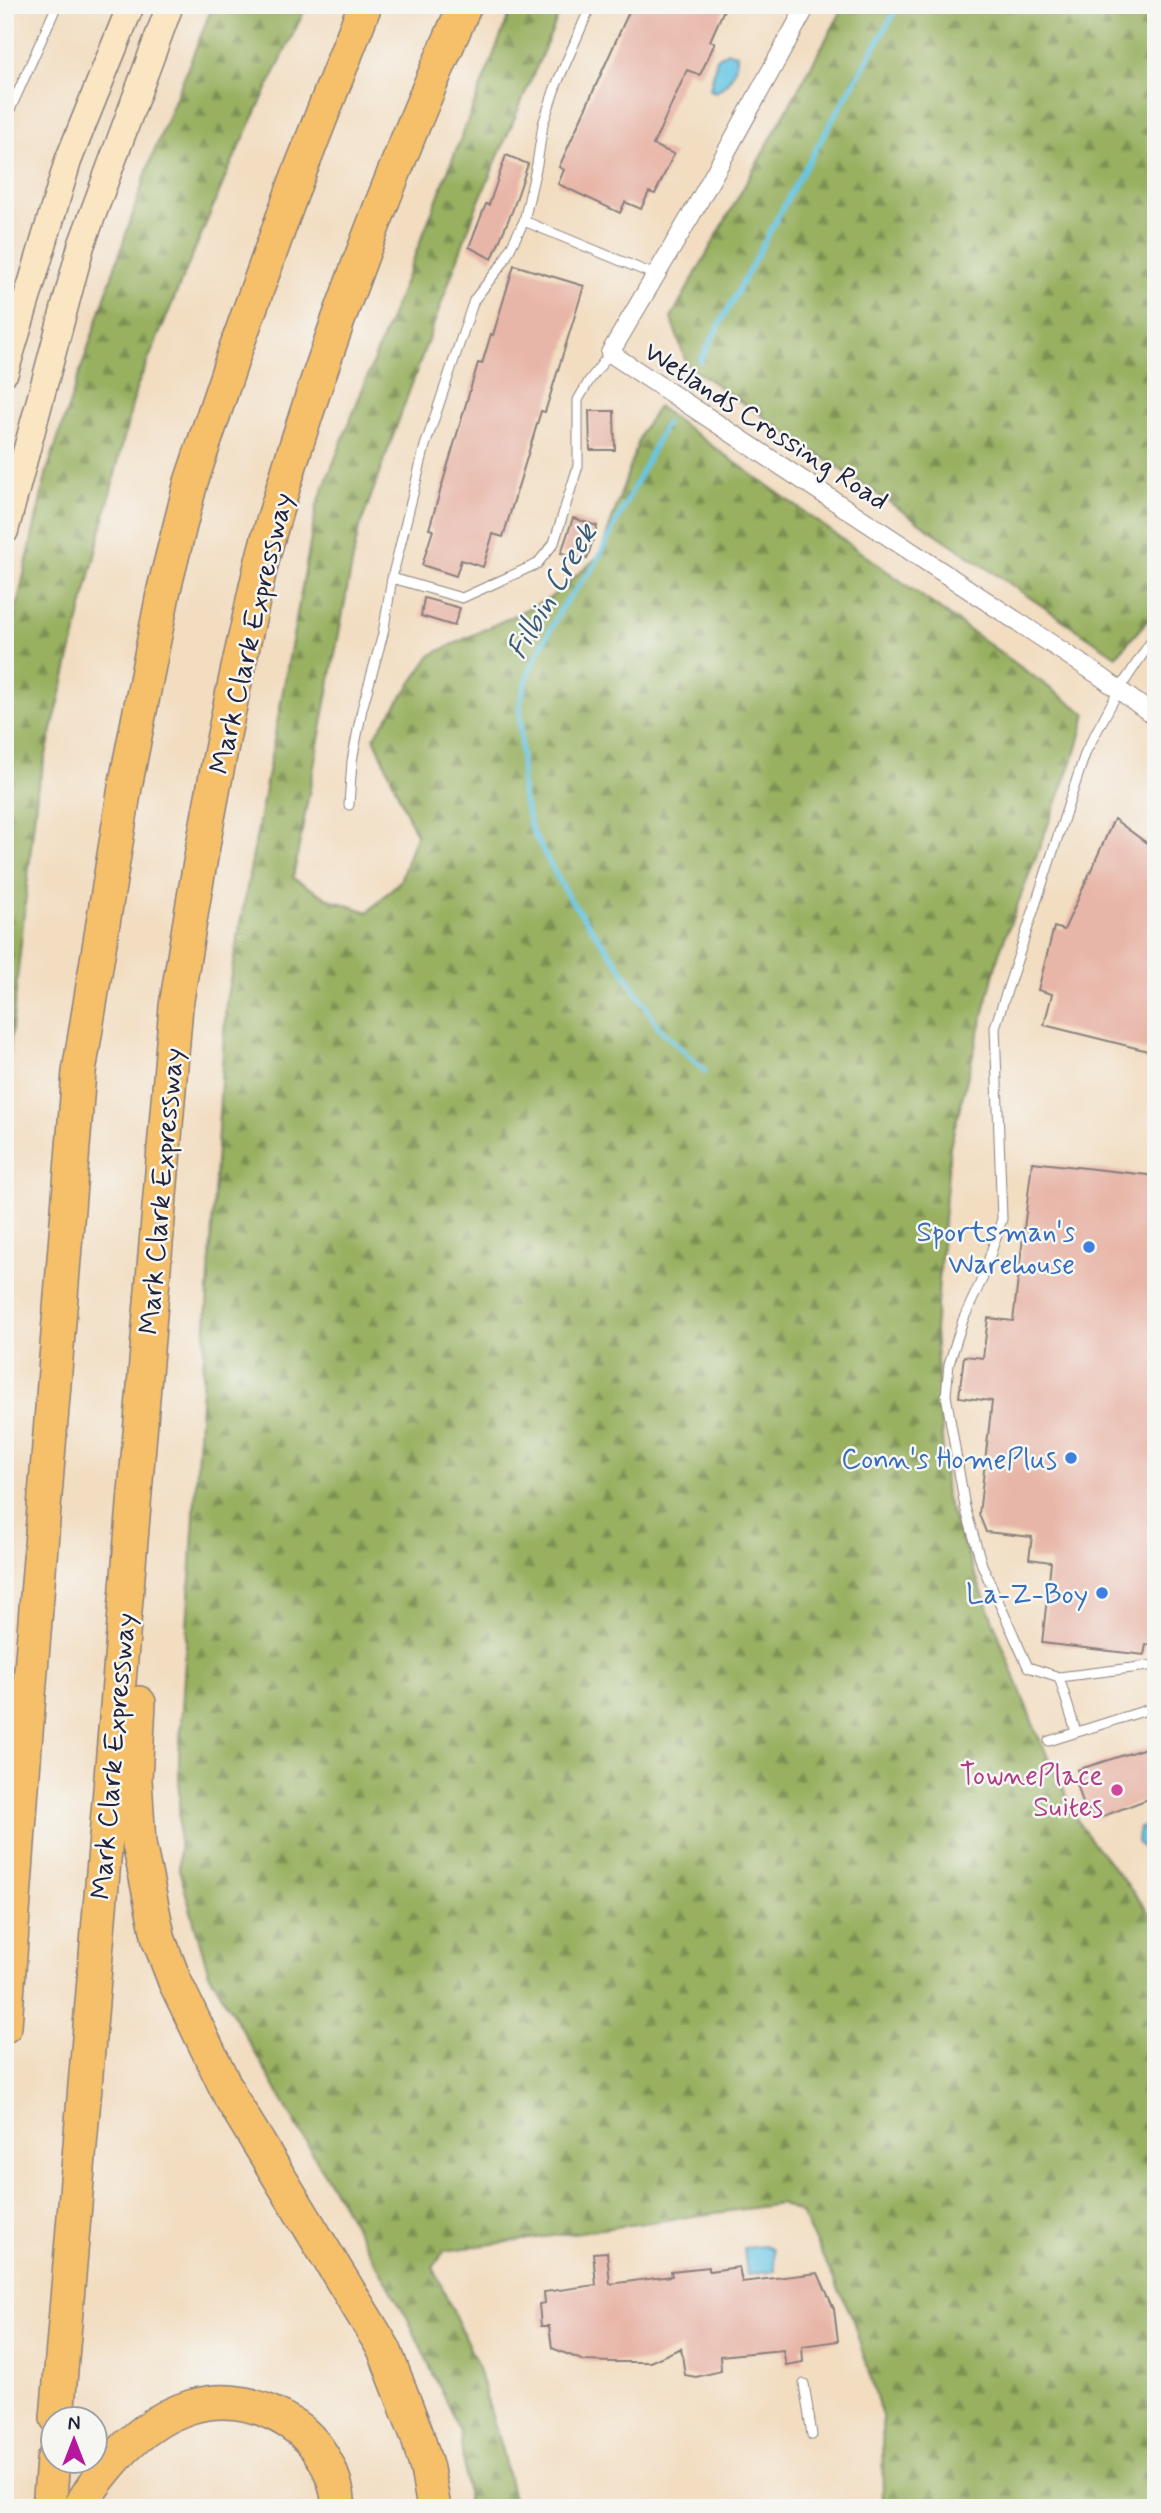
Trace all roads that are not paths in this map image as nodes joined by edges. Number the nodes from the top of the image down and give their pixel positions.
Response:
1 (57, 5) edge
2 (131, 5) edge
3 (170, 5) edge
4 (365, 5) edge
5 (465, 5) edge
6 (591, 5) edge
7 (807, 5) edge
8 (5, 121) edge
9 (524, 221) junction
10 (655, 275) junction
11 (610, 353) junction
12 (5, 372) edge
13 (5, 531) edge
14 (392, 578) junction
15 (1156, 634) edge
16 (1119, 690) junction
17 (1156, 717) edge
18 (349, 805) dead end
19 (169, 1086) junction
20 (52, 1407) junction
21 (1155, 1665) edge
22 (1059, 1677) junction
23 (1156, 1707) edge
24 (1076, 1732) junction
25 (1049, 1741) dead end
26 (5, 1780) edge
27 (5, 2026) edge
28 (804, 2384) dead end
29 (58, 2404) edge
30 (812, 2435) dead end
31 (52, 2474) edge
32 (49, 2508) edge
33 (80, 2508) edge
34 (339, 2508) edge
35 (434, 2508) edge

1 - 8 lane
2 - 12 street
3 - 13 street
4 - 20 highway
5 - 19 highway, Mark Clark Expressway
6 - 9 lane
7 - 10 street, Wetlands Crossing Road
9 - 10 lane
9 - 14 lane
10 - 11 street, Wetlands Crossing Road
11 - 14 lane
11 - 16 street, Wetlands Crossing Road
14 - 18 lane
15 - 16 lane
16 - 17 street, Wetlands Crossing Road
16 - 22 lane
19 - 29 highway, Mark Clark Expressway
19 - 35 highway
20 - 26 highway
20 - 27 highway
21 - 22 lane
22 - 24 lane
23 - 24 lane
24 - 25 lane
28 - 30 lane
31 - 32 highway
33 - 34 highway

